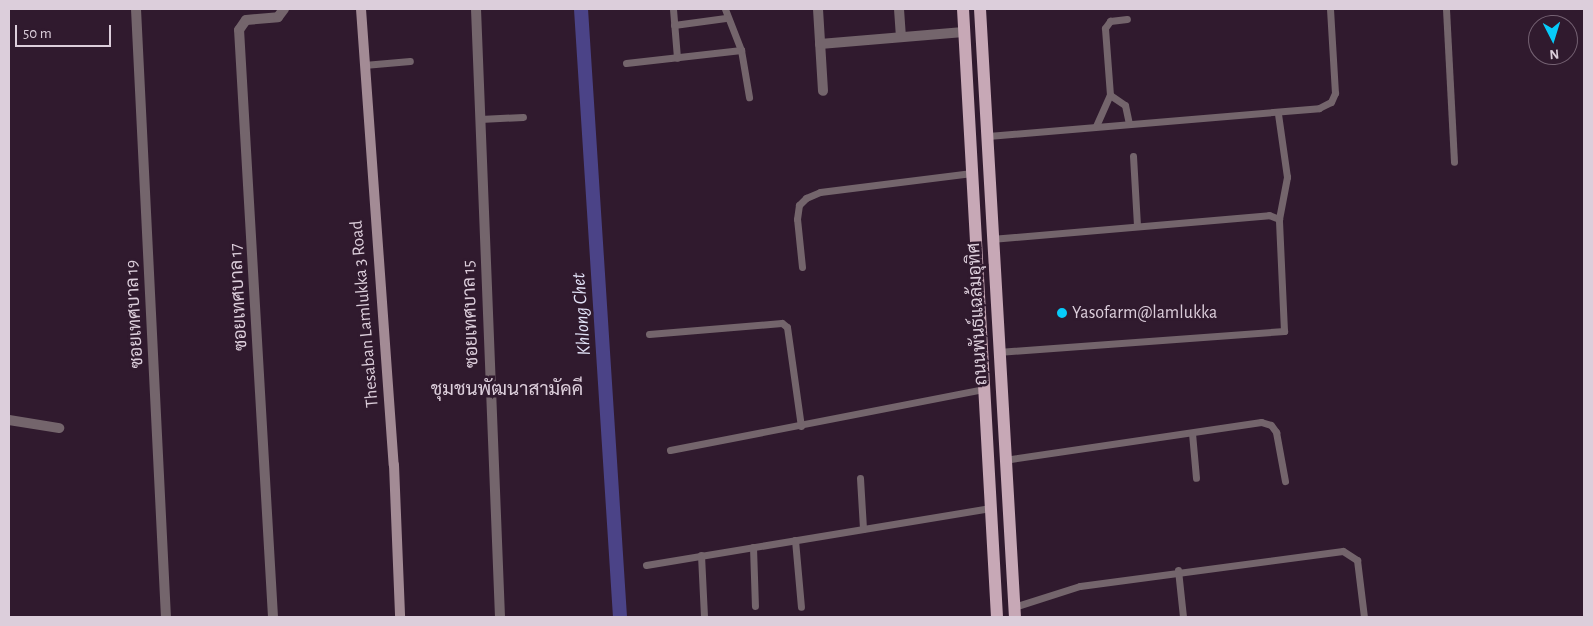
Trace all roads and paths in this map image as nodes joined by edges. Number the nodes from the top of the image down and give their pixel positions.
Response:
1 (136, 9) edge
2 (284, 9) edge
3 (361, 9) edge
4 (476, 9) edge
5 (673, 9) edge
6 (725, 9) edge
7 (818, 9) edge
8 (899, 9) edge
9 (963, 9) edge
10 (980, 9) edge
11 (1330, 9) edge
12 (1446, 9) edge
13 (726, 18) junction
14 (1127, 19) dead end
15 (674, 25) junction
16 (964, 32) junction
17 (901, 37) junction
18 (820, 44) junction
19 (741, 50) junction
20 (677, 58) junction
21 (410, 62) dead end
22 (626, 63) dead end
23 (364, 65) junction
24 (824, 91) dead end
25 (1110, 95) junction
26 (749, 96) dead end
27 (1278, 114) junction
28 (524, 117) dead end
29 (480, 119) junction
30 (1129, 124) junction
31 (1096, 126) junction
32 (988, 136) junction
33 (1133, 156) dead end
34 (1454, 162) dead end
35 (972, 173) junction
36 (1280, 219) junction
37 (1137, 226) junction
38 (991, 239) junction
39 (802, 267) dead end
40 (649, 334) dead end
41 (997, 352) junction
42 (984, 389) junction
43 (9, 420) edge
44 (801, 426) junction
45 (59, 428) dead end
46 (1192, 432) junction
47 (670, 450) dead end
48 (1004, 460) junction
49 (860, 478) dead end
50 (1196, 478) dead end
51 (1285, 481) dead end
52 (990, 508) junction
53 (863, 529) junction
54 (795, 540) junction
55 (753, 547) junction
56 (701, 555) junction
57 (646, 565) dead end
58 (1178, 570) junction
59 (755, 606) dead end
60 (801, 607) dead end
61 (1015, 612) edge
62 (166, 617) edge
63 (273, 617) edge
64 (400, 617) edge
65 (500, 617) edge
66 (704, 617) edge
67 (997, 617) edge
68 (1183, 617) edge
69 (1364, 617) edge

1 - 62 street, ซอยเทศบาล 19
2 - 63 street, ซอยเทศบาล 17
3 - 23 street, Thesaban Lamlukka 3 Road
4 - 29 street, ซอยเทศบาล 15
5 - 15 lane
6 - 13 lane
7 - 18 street
8 - 17 street
9 - 16 main road, ถนนพันธ์แฉล้มอุทิศ
10 - 32 main road, ถนนพันธ์แฉล้มอุทิศ
11 - 27 lane
12 - 34 lane
13 - 15 lane
13 - 19 lane
14 - 25 lane
15 - 20 lane
16 - 17 street
16 - 35 main road, ถนนพันธ์แฉล้มอุทิศ
17 - 18 street
18 - 24 street
19 - 20 lane
19 - 26 lane
20 - 22 lane
21 - 23 lane
23 - 64 street, Thesaban Lamlukka 3 Road
25 - 30 lane
25 - 31 lane
27 - 30 lane
27 - 36 lane
28 - 29 lane
29 - 65 street, ซอยเทศบาล 15
30 - 31 lane
31 - 32 lane
32 - 38 main road, ถนนพันธ์แฉล้มอุทิศ
33 - 37 lane
35 - 39 lane
35 - 42 main road, ถนนพันธ์แฉล้มอุทิศ
36 - 37 lane
36 - 41 lane
37 - 38 lane
38 - 41 main road, ถนนพันธ์แฉล้มอุทิศ
40 - 44 lane
41 - 48 main road, ถนนพันธ์แฉล้มอุทิศ
42 - 44 lane
42 - 52 main road, ถนนพันธ์แฉล้มอุทิศ
43 - 45 street
44 - 47 lane
46 - 48 lane
46 - 50 lane
46 - 51 lane
48 - 61 main road, ถนนพันธ์แฉล้มอุทิศ
49 - 53 lane
52 - 53 lane
52 - 67 main road, ถนนพันธ์แฉล้มอุทิศ
53 - 54 lane
54 - 55 lane
54 - 60 lane
55 - 56 lane
55 - 59 lane
56 - 57 lane
56 - 66 lane
58 - 61 lane
58 - 68 lane
58 - 69 lane

